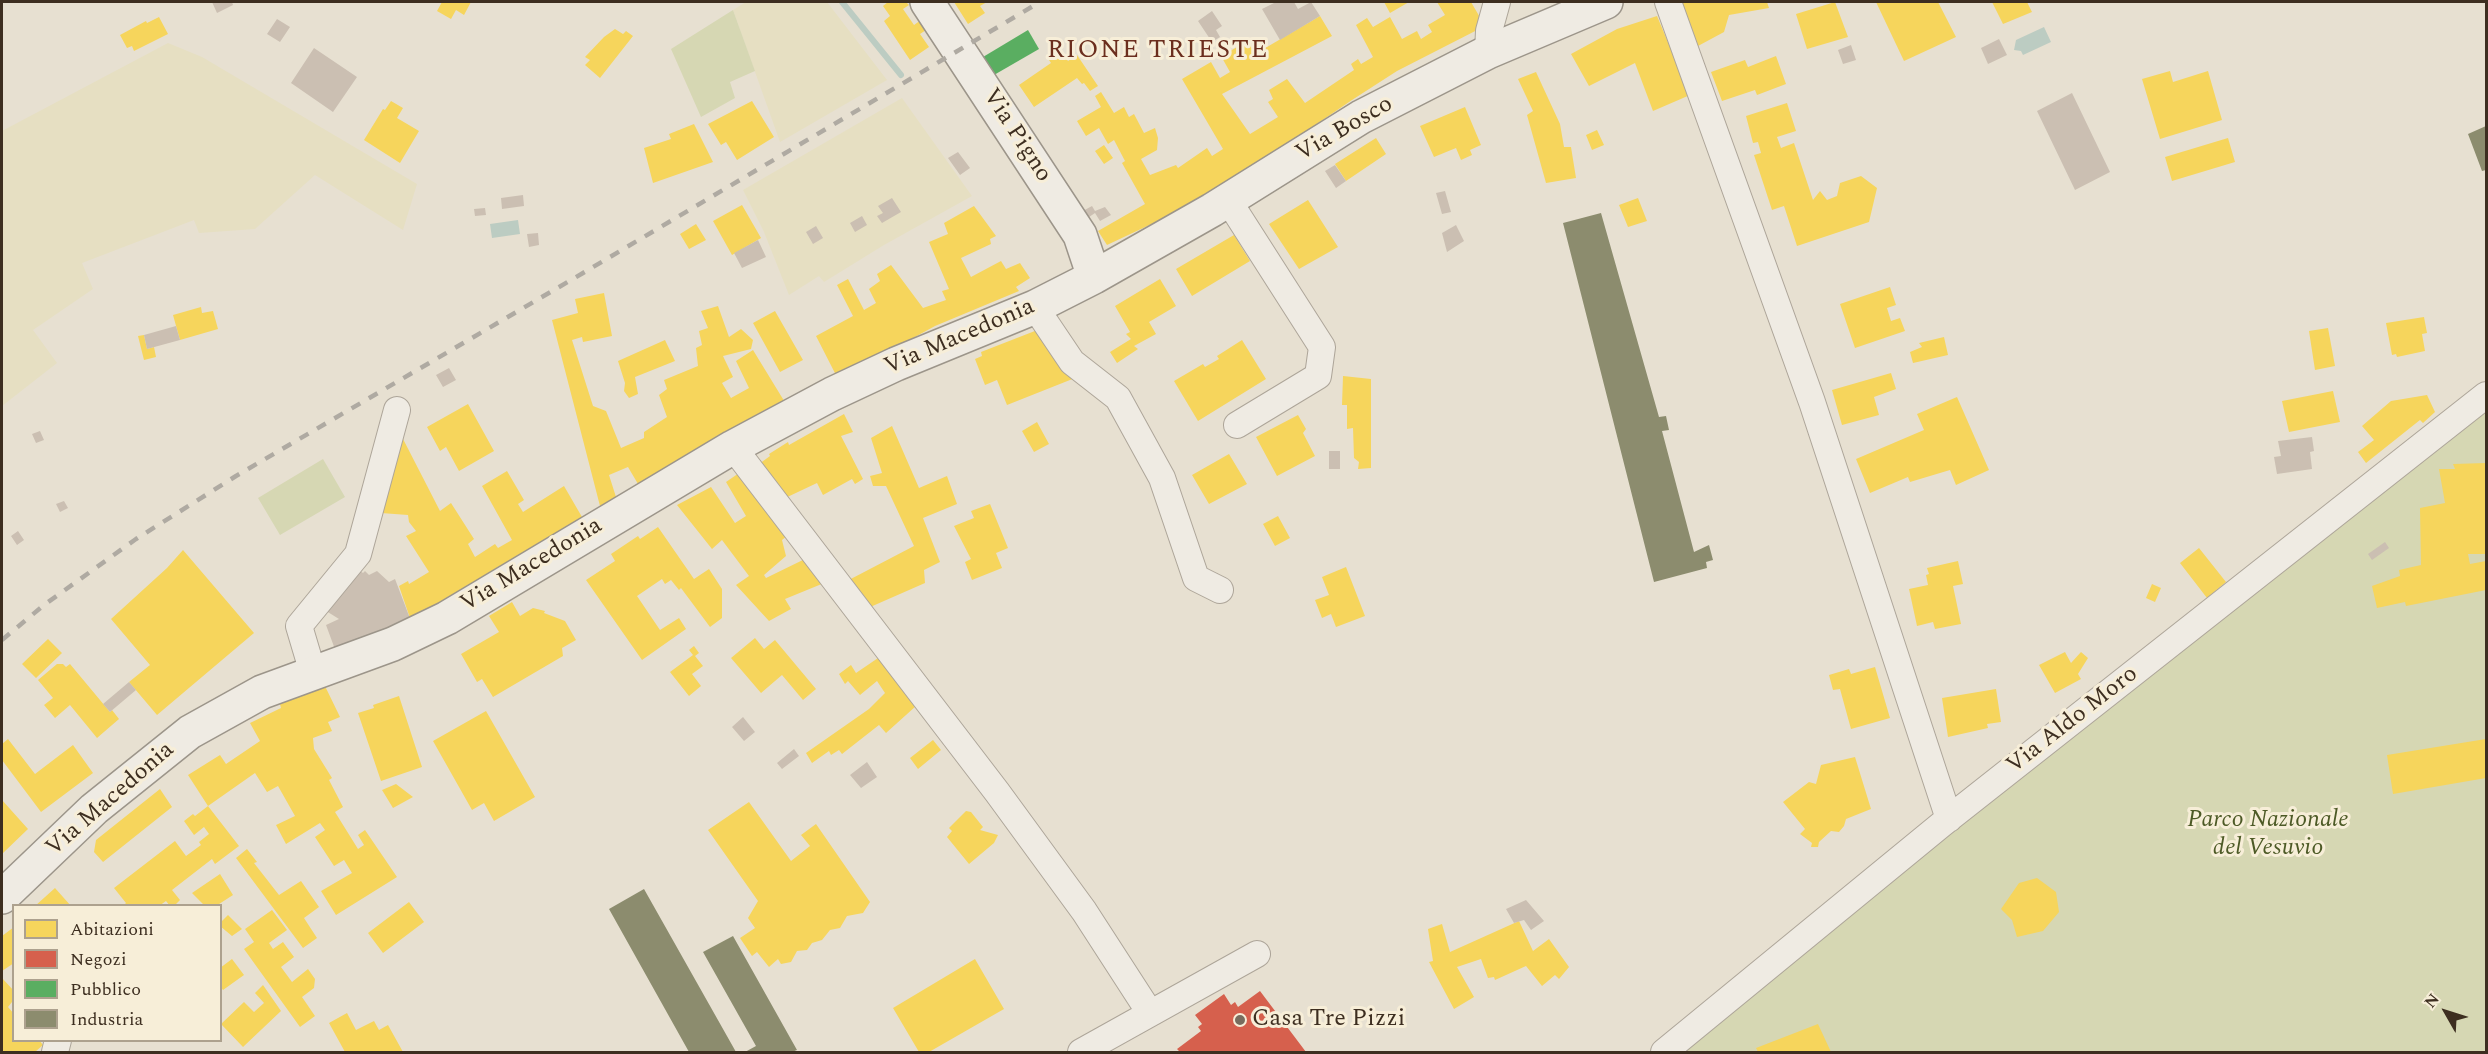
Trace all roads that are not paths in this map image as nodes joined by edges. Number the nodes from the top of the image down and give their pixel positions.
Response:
1 (927, 2) edge
2 (1497, 2) edge
3 (1606, 2) edge
4 (1668, 2) edge
5 (1488, 52) junction
6 (1228, 200) junction
7 (1094, 277) junction
8 (1035, 307) junction
9 (2487, 395) edge
10 (397, 410) dead end
11 (1237, 425) dead end
12 (733, 447) junction
13 (1220, 590) dead end
14 (313, 673) junction
15 (1949, 819) junction
16 (2, 897) edge
17 (1257, 954) dead end
18 (1150, 1013) junction
19 (1678, 1049) edge
20 (1081, 1053) edge

1 - 7 main road, Via Pigno
2 - 5 street
3 - 5 main road, Via Bosco
4 - 15 street
5 - 6 main road, Via Bosco
6 - 7 main road, Via Bosco
6 - 11 street
7 - 8 main road, Via Macedonia
8 - 12 main road, Via Macedonia
8 - 13 street
9 - 15 street, Via Aldo Moro
10 - 14 street
12 - 14 main road, Via Macedonia
12 - 18 street
14 - 16 main road, Via Macedonia
15 - 19 street, Via Aldo Moro
17 - 18 street
18 - 20 street

